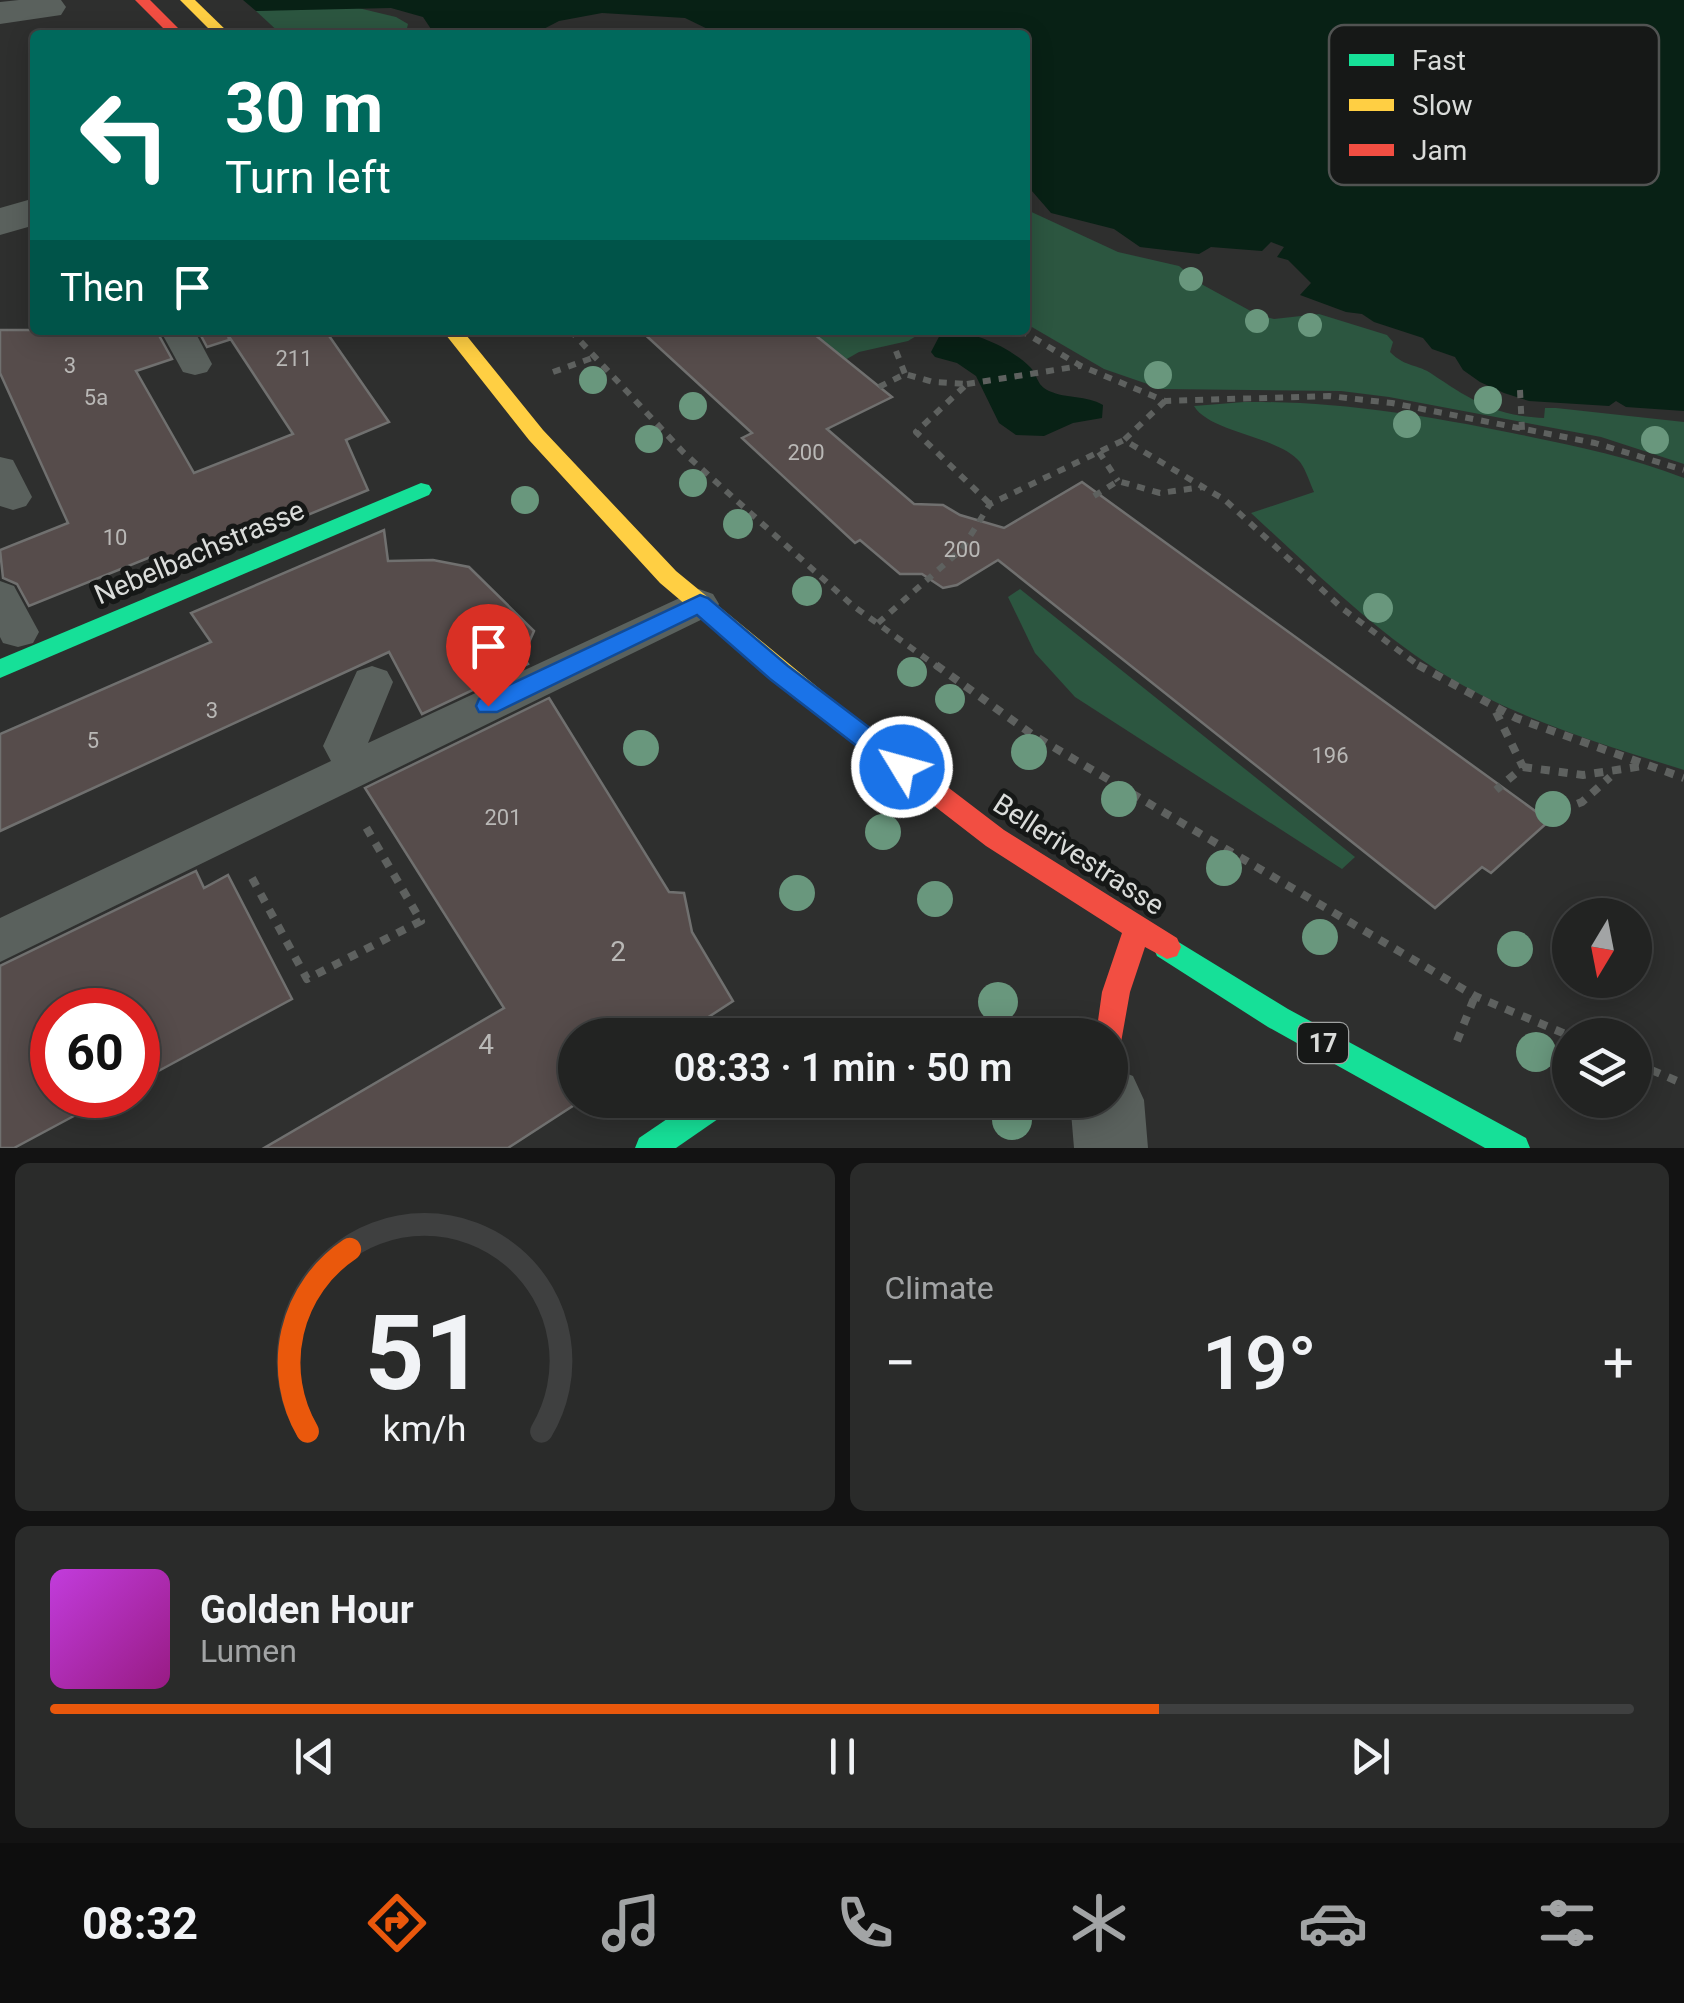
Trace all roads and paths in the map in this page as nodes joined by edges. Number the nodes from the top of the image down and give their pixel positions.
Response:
1 (142, 0) edge
2 (188, 0) edge
3 (48, 7) dead end
4 (0, 13) edge
5 (173, 30) edge
6 (219, 30) edge
7 (30, 213) edge
8 (0, 222) edge
9 (180, 335) edge
10 (456, 335) edge
11 (575, 335) edge
12 (1028, 335) edge
13 (896, 351) dead end
14 (196, 364) dead end
15 (1081, 366) junction
16 (905, 374) junction
17 (967, 384) junction
18 (878, 387) dead end
19 (1520, 390) dead end
20 (1165, 401) junction
21 (1522, 430) junction
22 (1124, 440) junction
23 (1099, 452) junction
24 (1684, 470) edge
25 (1118, 480) junction
26 (1204, 486) junction
27 (421, 490) dead end
28 (1094, 496) dead end
29 (990, 504) junction
30 (0, 596) edge
31 (700, 604) junction
32 (878, 622) junction
33 (18, 632) dead end
34 (632, 662) dead end
35 (0, 669) edge
36 (372, 682) dead end
37 (565, 691) dead end
38 (1495, 711) junction
39 (1643, 766) junction
40 (1523, 768) junction
41 (348, 773) junction
42 (1611, 776) junction
43 (1684, 778) edge
44 (1496, 790) dead end
45 (1544, 817) dead end
46 (226, 832) junction
47 (1137, 928) junction
48 (0, 941) edge
49 (1113, 1018) edge
50 (1552, 1028) edge
51 (1652, 1071) edge
52 (1684, 1084) edge
53 (694, 1118) edge
54 (1108, 1118) edge
55 (650, 1148) edge
56 (1110, 1148) edge
57 (1515, 1148) edge

1 - 5 main road
2 - 6 main road
3 - 4 street
7 - 8 street
9 - 14 lane
10 - 31 main road, Bellerivestrasse / 17
11 - 32 path
12 - 15 path
13 - 16 path
15 - 17 path
15 - 20 path
16 - 17 path
16 - 18 path
17 - 29 path
19 - 21 path
20 - 21 path
20 - 22 path
21 - 24 path
22 - 23 path
22 - 26 path
23 - 25 path
23 - 29 path
25 - 26 path
25 - 28 path
26 - 38 path
27 - 35 main road, Nebelbachstrasse
29 - 32 path
30 - 33 lane
31 - 41 lane
31 - 47 main road, Bellerivestrasse / 17
32 - 50 path
34 - 37 lane
36 - 41 lane
38 - 39 path
38 - 40 path
39 - 42 path
39 - 43 path
40 - 42 path
40 - 44 path
41 - 46 lane
41 - 46 path
42 - 45 path
46 - 48 lane
47 - 49 main road
47 - 57 main road, Bellerivestrasse / 17
51 - 52 path
53 - 55 main road
54 - 56 street

